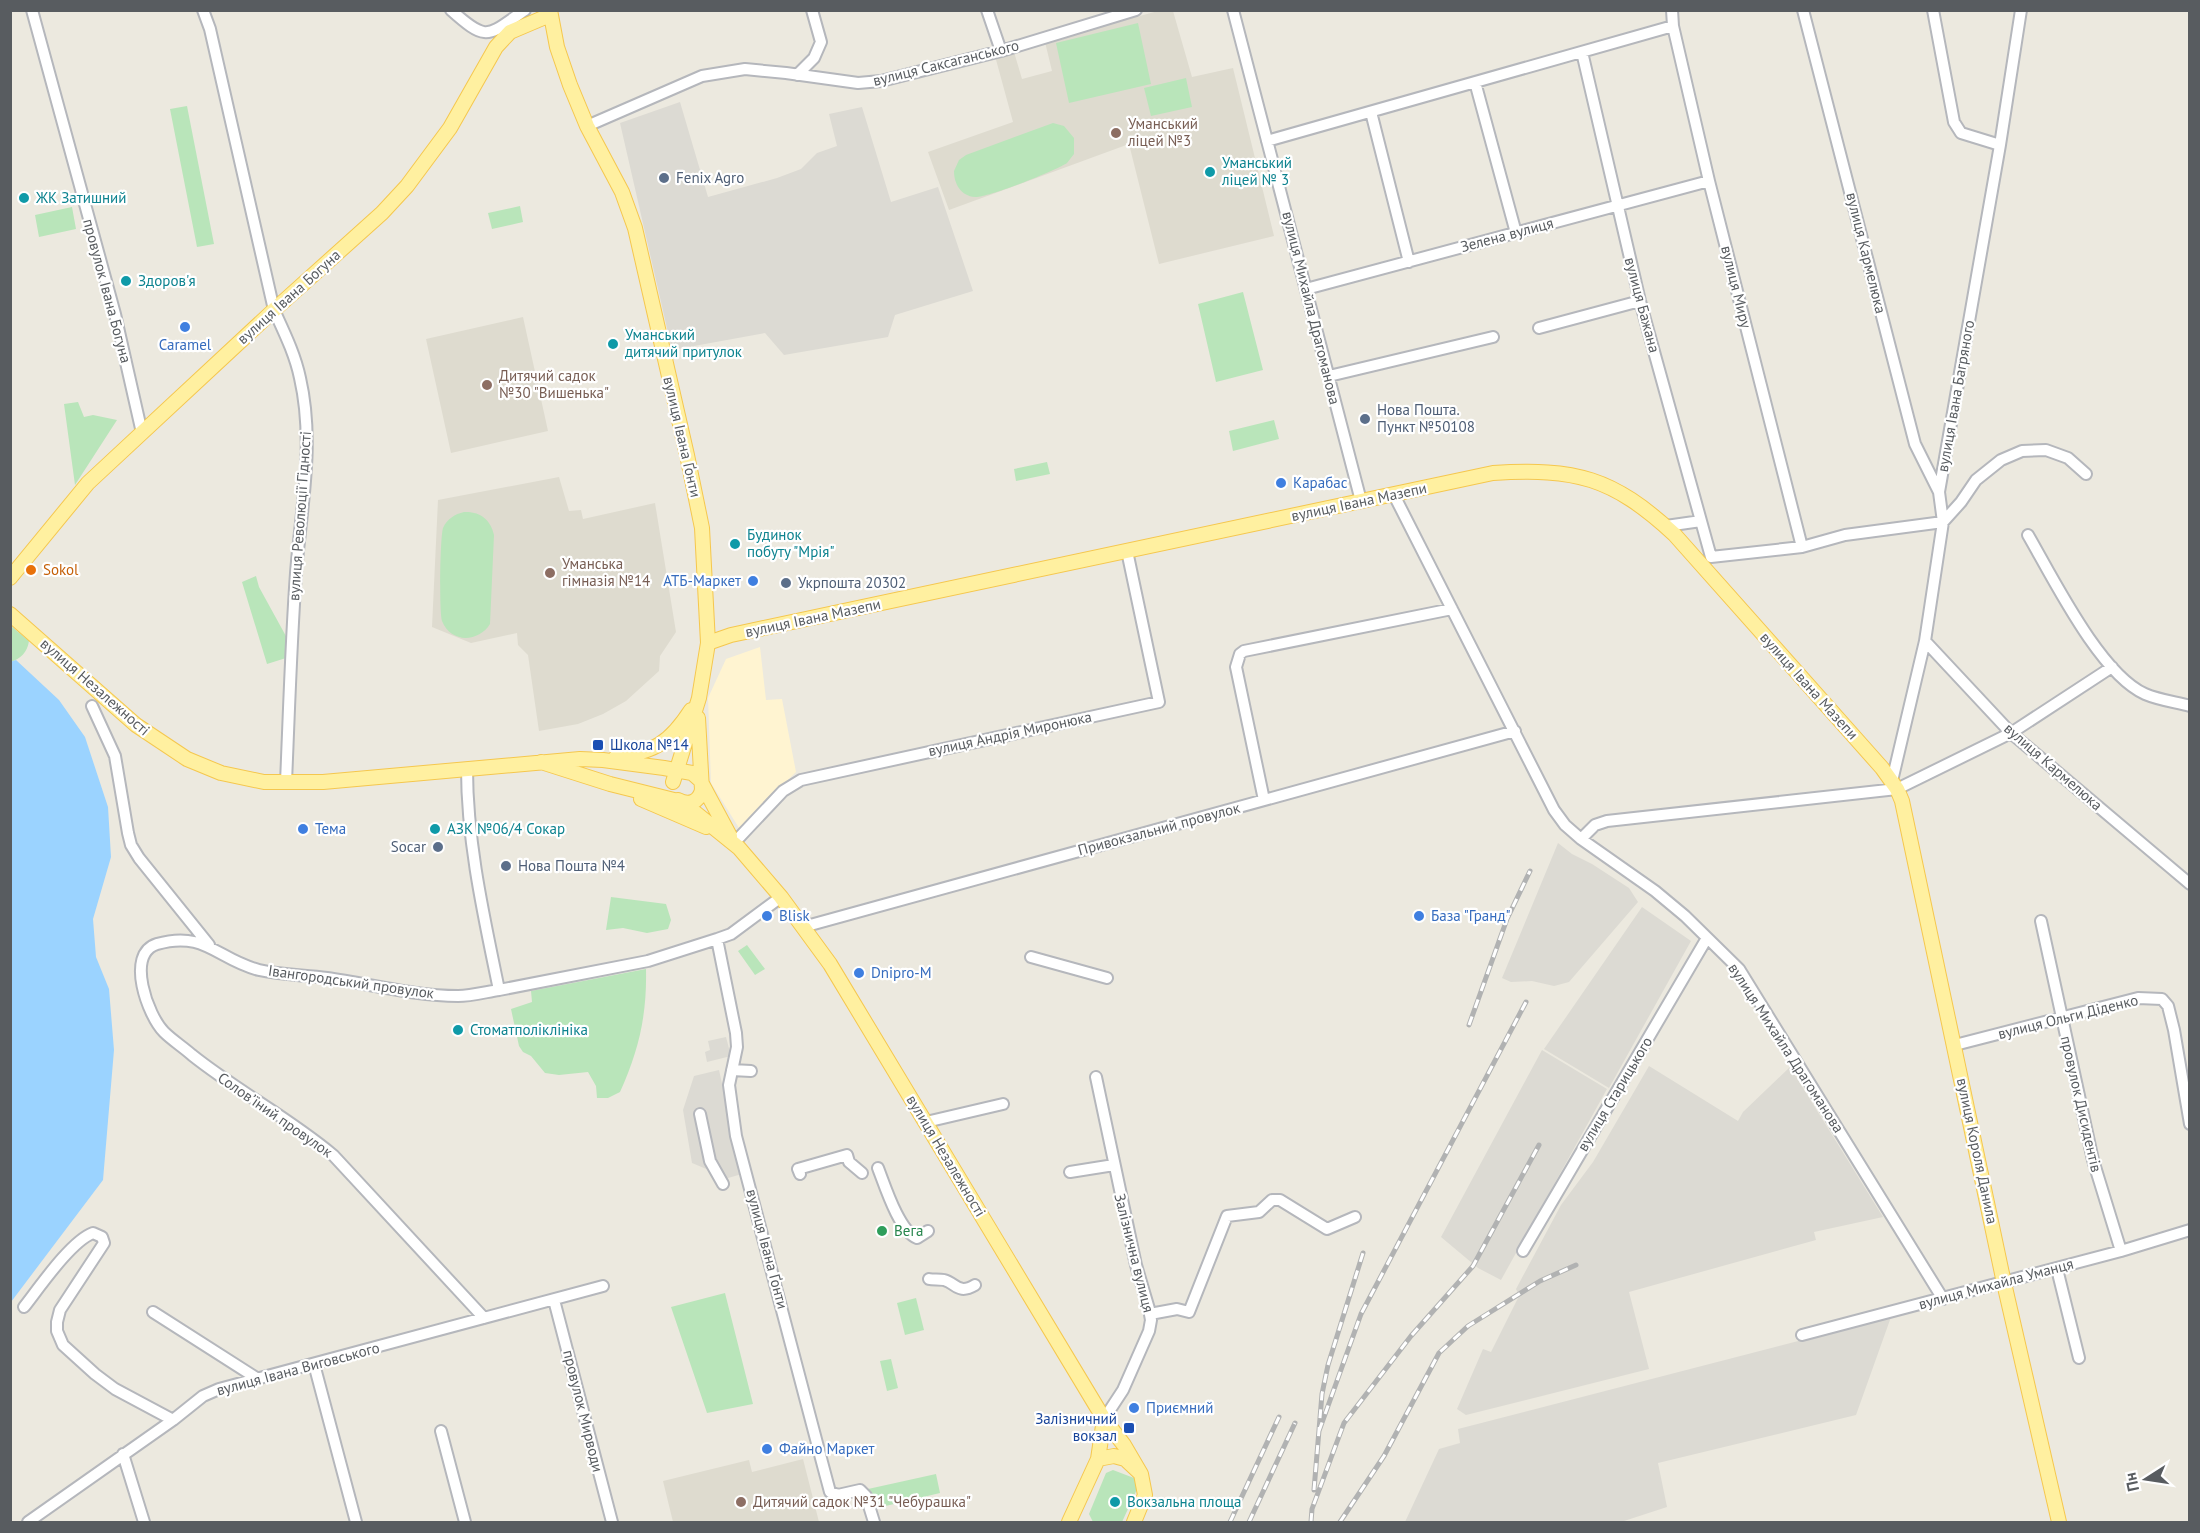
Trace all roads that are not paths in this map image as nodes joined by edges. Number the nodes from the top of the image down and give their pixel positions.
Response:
1 (32, 10) edge
2 (203, 10) edge
3 (451, 10) edge
4 (525, 10) edge
5 (812, 10) edge
6 (987, 10) edge
7 (1233, 10) edge
8 (1672, 10) edge
9 (1803, 10) edge
10 (1933, 10) edge
11 (2021, 10) edge
12 (1133, 11) edge
13 (550, 13) edge
14 (1673, 26) junction
15 (1000, 51) junction
16 (1582, 52) junction
17 (797, 75) junction
18 (1475, 82) junction
19 (1371, 112) junction
20 (587, 126) junction
21 (1267, 141) junction
22 (2000, 145) junction
23 (1709, 182) junction
24 (1617, 206) junction
25 (1516, 233) junction
26 (1409, 262) junction
27 (1306, 289) junction
28 (1640, 301) junction
29 (274, 310) junction
30 (1539, 328) dead end
31 (1493, 337) dead end
32 (1329, 376) junction
33 (142, 433) junction
34 (2086, 474) dead end
35 (1939, 492) junction
36 (1394, 495) junction
37 (1361, 501) junction
38 (1701, 521) junction
39 (1943, 522) junction
40 (1666, 526) junction
41 (2028, 536) dead end
42 (1802, 547) junction
43 (1127, 551) junction
44 (10, 578) edge
45 (1452, 609) junction
46 (10, 614) edge
47 (1925, 641) junction
48 (708, 643) junction
49 (2112, 667) junction
50 (699, 698) junction
51 (92, 706) dead end
52 (2190, 706) edge
53 (1515, 731) junction
54 (2011, 733) junction
55 (603, 760) junction
56 (541, 762) junction
57 (467, 769) junction
58 (679, 775) junction
59 (286, 782) junction
60 (610, 784) junction
61 (702, 785) junction
62 (1894, 785) junction
63 (1264, 800) junction
64 (682, 802) junction
65 (1581, 839) junction
66 (734, 843) junction
67 (2190, 884) edge
68 (781, 897) junction
69 (2041, 921) dead end
70 (803, 927) junction
71 (1707, 938) junction
72 (717, 939) junction
73 (209, 945) junction
74 (1031, 957) dead end
75 (1107, 978) dead end
76 (499, 990) junction
77 (2061, 1018) junction
78 (1955, 1045) junction
79 (732, 1070) junction
80 (751, 1071) dead end
81 (1096, 1077) dead end
82 (1003, 1104) dead end
83 (700, 1114) dead end
84 (926, 1122) junction
85 (2190, 1124) edge
86 (1114, 1165) junction
87 (878, 1168) dead end
88 (1070, 1172) dead end
89 (862, 1173) dead end
90 (800, 1174) dead end
91 (723, 1184) dead end
92 (1355, 1217) dead end
93 (2190, 1230) edge
94 (928, 1231) dead end
95 (1523, 1251) dead end
96 (2121, 1251) junction
97 (2057, 1269) junction
98 (929, 1279) dead end
99 (2004, 1283) junction
100 (975, 1285) dead end
101 (603, 1286) dead end
102 (1943, 1299) junction
103 (554, 1300) junction
104 (24, 1307) dead end
105 (153, 1311) dead end
106 (1150, 1314) junction
107 (484, 1318) junction
108 (1802, 1335) dead end
109 (2079, 1358) dead end
110 (314, 1364) junction
111 (258, 1379) junction
112 (1104, 1419) junction
113 (173, 1420) junction
114 (441, 1431) dead end
115 (123, 1454) junction
116 (1098, 1459) junction
117 (1141, 1474) junction
118 (1073, 1520) edge
119 (28, 1522) edge
120 (144, 1522) edge
121 (356, 1522) edge
122 (465, 1522) edge
123 (612, 1522) edge
124 (874, 1522) edge
125 (1134, 1522) edge
126 (2059, 1522) edge

1 - 33 street, провулок Івана Богуна
2 - 29 street, вулиця Революції Гідності
3 - 4 street
5 - 17 street
6 - 15 street
7 - 21 street, вулиця Михайла Драгоманова
8 - 14 street, вулиця Миру
9 - 35 street, вулиця Кармелюка
10 - 22 street
11 - 22 street, вулиця Івана Багряного
12 - 15 street, вулиця Саксаганського
13 - 20 main road, вулиця Івана Ґонти
13 - 29 main road, вулиця Івана Богуна
14 - 16 street
14 - 23 street, вулиця Миру
15 - 17 street, вулиця Саксаганського
16 - 18 street
16 - 24 street, вулиця Бажана
17 - 20 street, вулиця Саксаганського
18 - 19 street
18 - 25 street
19 - 21 street
19 - 26 street
20 - 48 main road, вулиця Івана Ґонти
21 - 27 street, вулиця Михайла Драгоманова
22 - 35 street, вулиця Івана Багряного
23 - 24 street, Зелена вулиця
23 - 42 street, вулиця Миру
24 - 25 street, Зелена вулиця
24 - 28 street, вулиця Бажана
25 - 26 street, Зелена вулиця
26 - 27 street, Зелена вулиця
27 - 32 street, вулиця Михайла Драгоманова
28 - 30 street
28 - 38 street, вулиця Бажана
29 - 33 main road, вулиця Івана Богуна
29 - 59 street, вулиця Революції Гідності
31 - 32 street
32 - 37 street, вулиця Михайла Драгоманова
33 - 44 main road, вулиця Івана Богуна
34 - 39 street
35 - 39 street, вулиця Івана Багряного
36 - 37 main road, вулиця Івана Мазепи
36 - 40 main road, вулиця Івана Мазепи
36 - 45 street, вулиця Михайла Драгоманова
37 - 43 main road, вулиця Івана Мазепи
38 - 40 street
38 - 42 street, вулиця Бажана
39 - 42 street
39 - 47 street, вулиця Івана Багряного
40 - 62 main road, вулиця Івана Мазепи
41 - 49 street
43 - 48 main road, вулиця Івана Мазепи
43 - 66 street, вулиця Андрія Миронюка
45 - 53 street, вулиця Михайла Драгоманова
45 - 63 street
46 - 59 main road, вулиця Незалежності
47 - 54 street, вулиця Кармелюка
47 - 62 street, вулиця Івана Багряного
48 - 50 main road, вулиця Івана Ґонти
49 - 52 street
49 - 54 street
50 - 55 main road, вулиця Івана Ґонти
50 - 58 main road, вулиця Івана Ґонти
50 - 61 main road, вулиця Івана Ґонти
51 - 73 street
53 - 63 street, Привокзальний провулок
53 - 65 street, вулиця Михайла Драгоманова
54 - 62 street
54 - 67 street, вулиця Кармелюка
55 - 56 main road, вулиця Незалежності
55 - 58 main road, вулиця Незалежності
56 - 57 main road, вулиця Незалежності
56 - 60 main road, вулиця Незалежності
57 - 59 main road, вулиця Незалежності
57 - 76 street
58 - 61 main road
58 - 64 main road
60 - 64 main road, вулиця Незалежності
60 - 66 main road, вулиця Незалежності
61 - 64 main road
61 - 66 main road, вулиця Незалежності
62 - 65 street
62 - 78 main road, вулиця Короля Данила
63 - 70 street, Привокзальний провулок
64 - 66 main road, вулиця Незалежності
65 - 71 street, вулиця Михайла Драгоманова
66 - 68 main road, вулиця Незалежності
68 - 70 main road, вулиця Незалежності
68 - 72 street
69 - 77 street, провулок Дисидентів
70 - 84 main road, вулиця Незалежності
71 - 95 street, вулиця Старицького
71 - 102 street, вулиця Михайла Драгоманова
72 - 76 street
72 - 79 street, вулиця Івана Ґонти
73 - 76 street, Івангородський провулок
73 - 107 street, Соловʼїний провулок
74 - 75 street
77 - 78 street, вулиця Ольги Діденко
77 - 85 street, вулиця Ольги Діденко
77 - 96 street, провулок Дисидентів
78 - 99 main road, вулиця Короля Данила
79 - 80 street
79 - 124 street, вулиця Івана Ґонти
81 - 86 street, Залізнична вулиця
82 - 84 street
83 - 91 street
84 - 112 main road, вулиця Незалежності
86 - 88 street
86 - 106 street, Залізнична вулиця
87 - 94 street
89 - 90 street
92 - 106 street
93 - 96 street, вулиця Михайла Уманця
96 - 97 street, вулиця Михайла Уманця
97 - 99 street, вулиця Михайла Уманця
97 - 109 street
98 - 100 street
99 - 102 street, вулиця Михайла Уманця
99 - 126 main road, вулиця Короля Данила
101 - 103 street, вулиця Івана Виговського
102 - 108 street, вулиця Михайла Уманця
103 - 107 street, вулиця Івана Виговського
103 - 123 street, провулок Мирводи
104 - 113 street
105 - 111 street
106 - 112 street, Залізнична вулиця
107 - 110 street, вулиця Івана Виговського
110 - 111 street, вулиця Івана Виговського
110 - 121 street
111 - 113 street, вулиця Івана Виговського
112 - 116 main road, Залізнична вулиця
112 - 117 main road
113 - 115 street, вулиця Івана Виговського
114 - 122 street
115 - 119 street, вулиця Івана Виговського
115 - 120 street
116 - 117 main road
116 - 118 main road
117 - 125 main road

